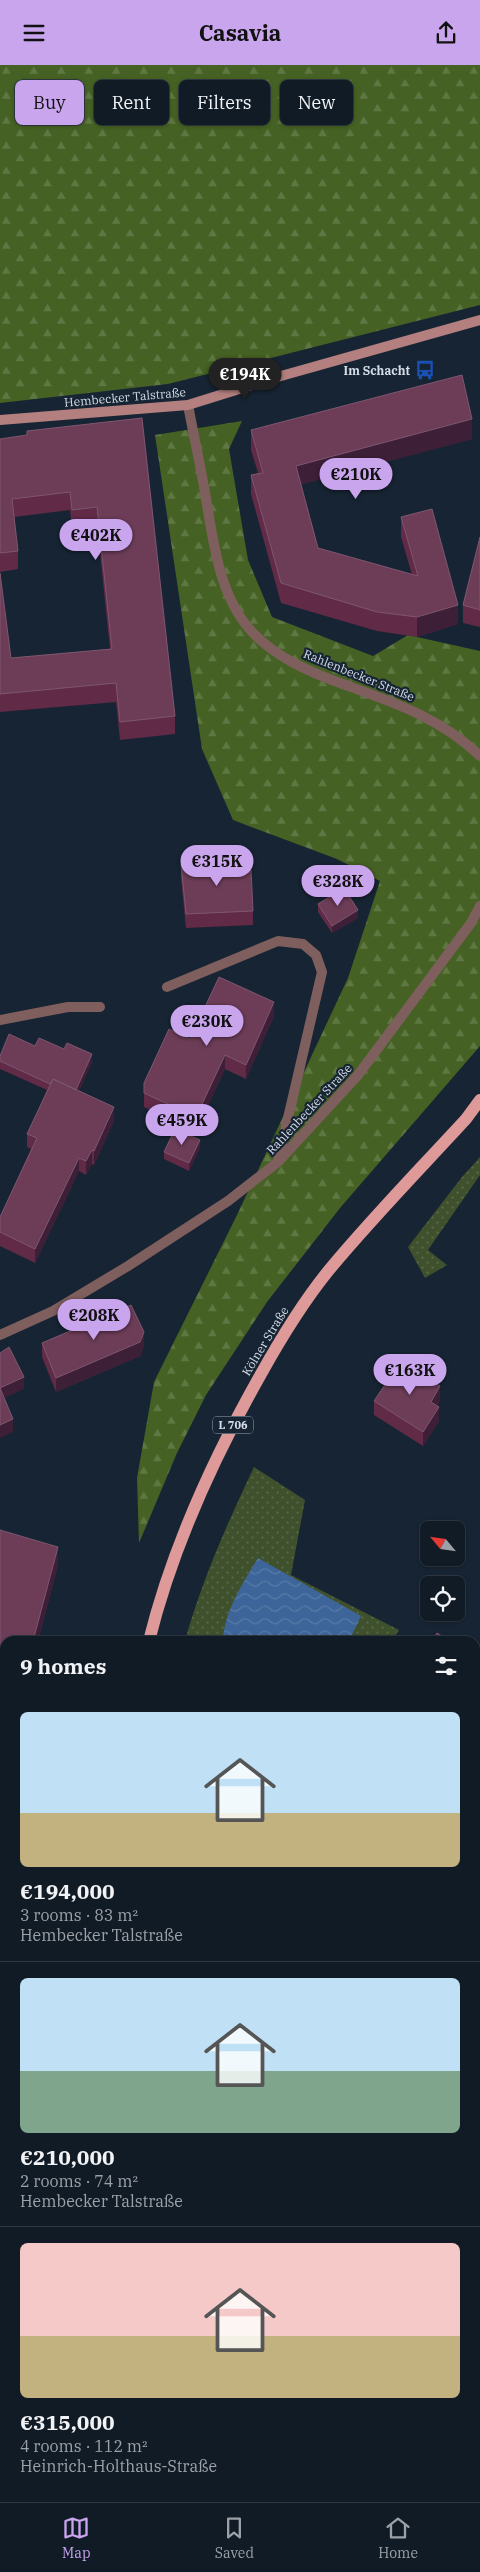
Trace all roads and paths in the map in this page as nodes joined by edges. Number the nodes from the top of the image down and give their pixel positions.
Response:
1 (480, 320) edge
2 (188, 405) junction
3 (0, 420) edge
4 (480, 756) edge
5 (480, 906) edge
6 (167, 987) dead end
7 (100, 1007) dead end
8 (0, 1020) edge
9 (480, 1100) edge
10 (278, 1162) junction
11 (0, 1335) edge
12 (150, 1636) edge

1 - 2 street, Hembecker Talstraße
2 - 3 street, Hembecker Talstraße
2 - 4 street, Rahlenbecker Straße
5 - 10 street, Rahlenbecker Straße
6 - 10 street
7 - 8 street
9 - 12 main road, Kölner Straße / L 706
10 - 11 street, Rahlenbecker Straße

